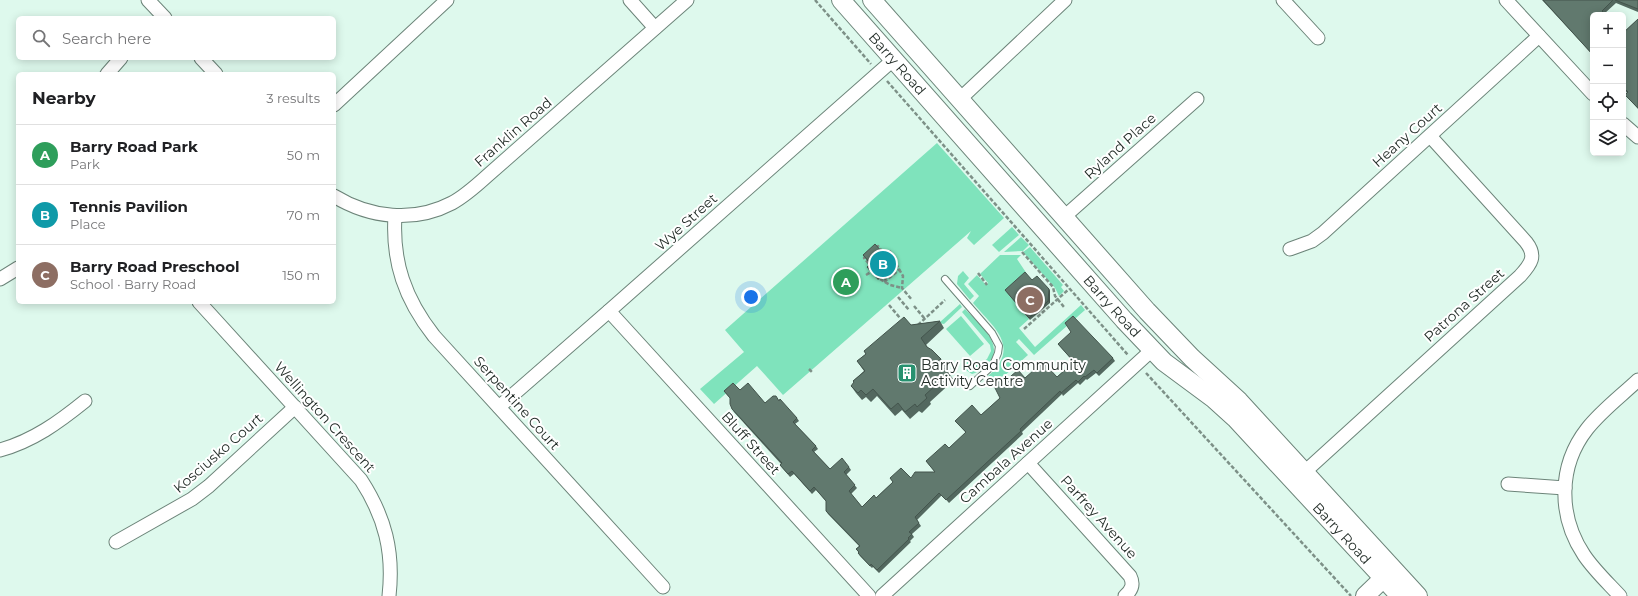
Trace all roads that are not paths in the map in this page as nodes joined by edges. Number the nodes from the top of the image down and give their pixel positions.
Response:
1 (148, 0) edge
2 (447, 0) edge
3 (630, 0) edge
4 (687, 0) edge
5 (841, 0) edge
6 (872, 0) edge
7 (1065, 0) edge
8 (1282, 0) edge
9 (1506, 0) edge
10 (162, 16) edge
11 (655, 28) junction
12 (1539, 36) junction
13 (1318, 38) dead end
14 (119, 60) edge
15 (203, 60) edge
16 (893, 60) junction
17 (109, 72) edge
18 (214, 72) edge
19 (1590, 91) edge
20 (960, 99) junction
21 (1197, 99) dead end
22 (336, 103) edge
23 (1626, 127) edge
24 (1430, 136) junction
25 (1638, 137) edge
26 (336, 197) edge
27 (395, 216) junction
28 (1064, 217) junction
29 (1290, 249) dead end
30 (16, 269) edge
31 (0, 279) edge
32 (944, 279) dead end
33 (200, 304) edge
34 (609, 311) junction
35 (1168, 334) junction
36 (1152, 350) junction
37 (1638, 380) edge
38 (970, 386) dead end
39 (85, 400) dead end
40 (295, 407) junction
41 (498, 407) junction
42 (0, 450) edge
43 (1028, 463) junction
44 (1300, 477) junction
45 (1508, 484) dead end
46 (1564, 488) junction
47 (116, 542) dead end
48 (1392, 585) edge
49 (663, 587) dead end
50 (391, 596) edge
51 (869, 596) edge
52 (882, 596) edge
53 (1125, 596) edge
54 (1365, 596) edge
55 (1418, 596) edge
56 (1620, 596) edge

1 - 10 street
2 - 22 street
3 - 11 street
4 - 11 street, Franklin Road
5 - 16 street, Barry Road
6 - 20 street, Barry Road
7 - 20 street
8 - 13 street
9 - 12 street
11 - 27 street, Franklin Road
12 - 19 street
12 - 24 street, Heany Court
14 - 17 street
15 - 18 street
16 - 34 street, Wye Street
16 - 36 street, Barry Road
20 - 28 street, Barry Road
21 - 28 street, Ryland Place
23 - 25 street
24 - 29 street, Heany Court
24 - 44 street, Patrona Street
26 - 27 street, Franklin Road
27 - 41 street, Serpentine Court
28 - 35 street, Barry Road
30 - 31 street
32 - 38 lane
33 - 40 street, Wellington Crescent
34 - 41 street, Wye Street
34 - 51 street, Bluff Street
35 - 36 street
35 - 44 street, Barry Road
36 - 43 street, Cambala Avenue
36 - 44 street, Barry Road
37 - 46 street
39 - 42 street
40 - 47 street, Kosciusko Court
40 - 50 street, Wellington Crescent
41 - 49 street, Serpentine Court
43 - 52 street, Cambala Avenue
43 - 53 street, Parfrey Avenue
44 - 48 street, Barry Road
45 - 46 street
46 - 56 street
48 - 54 street
48 - 55 street, Barry Road

